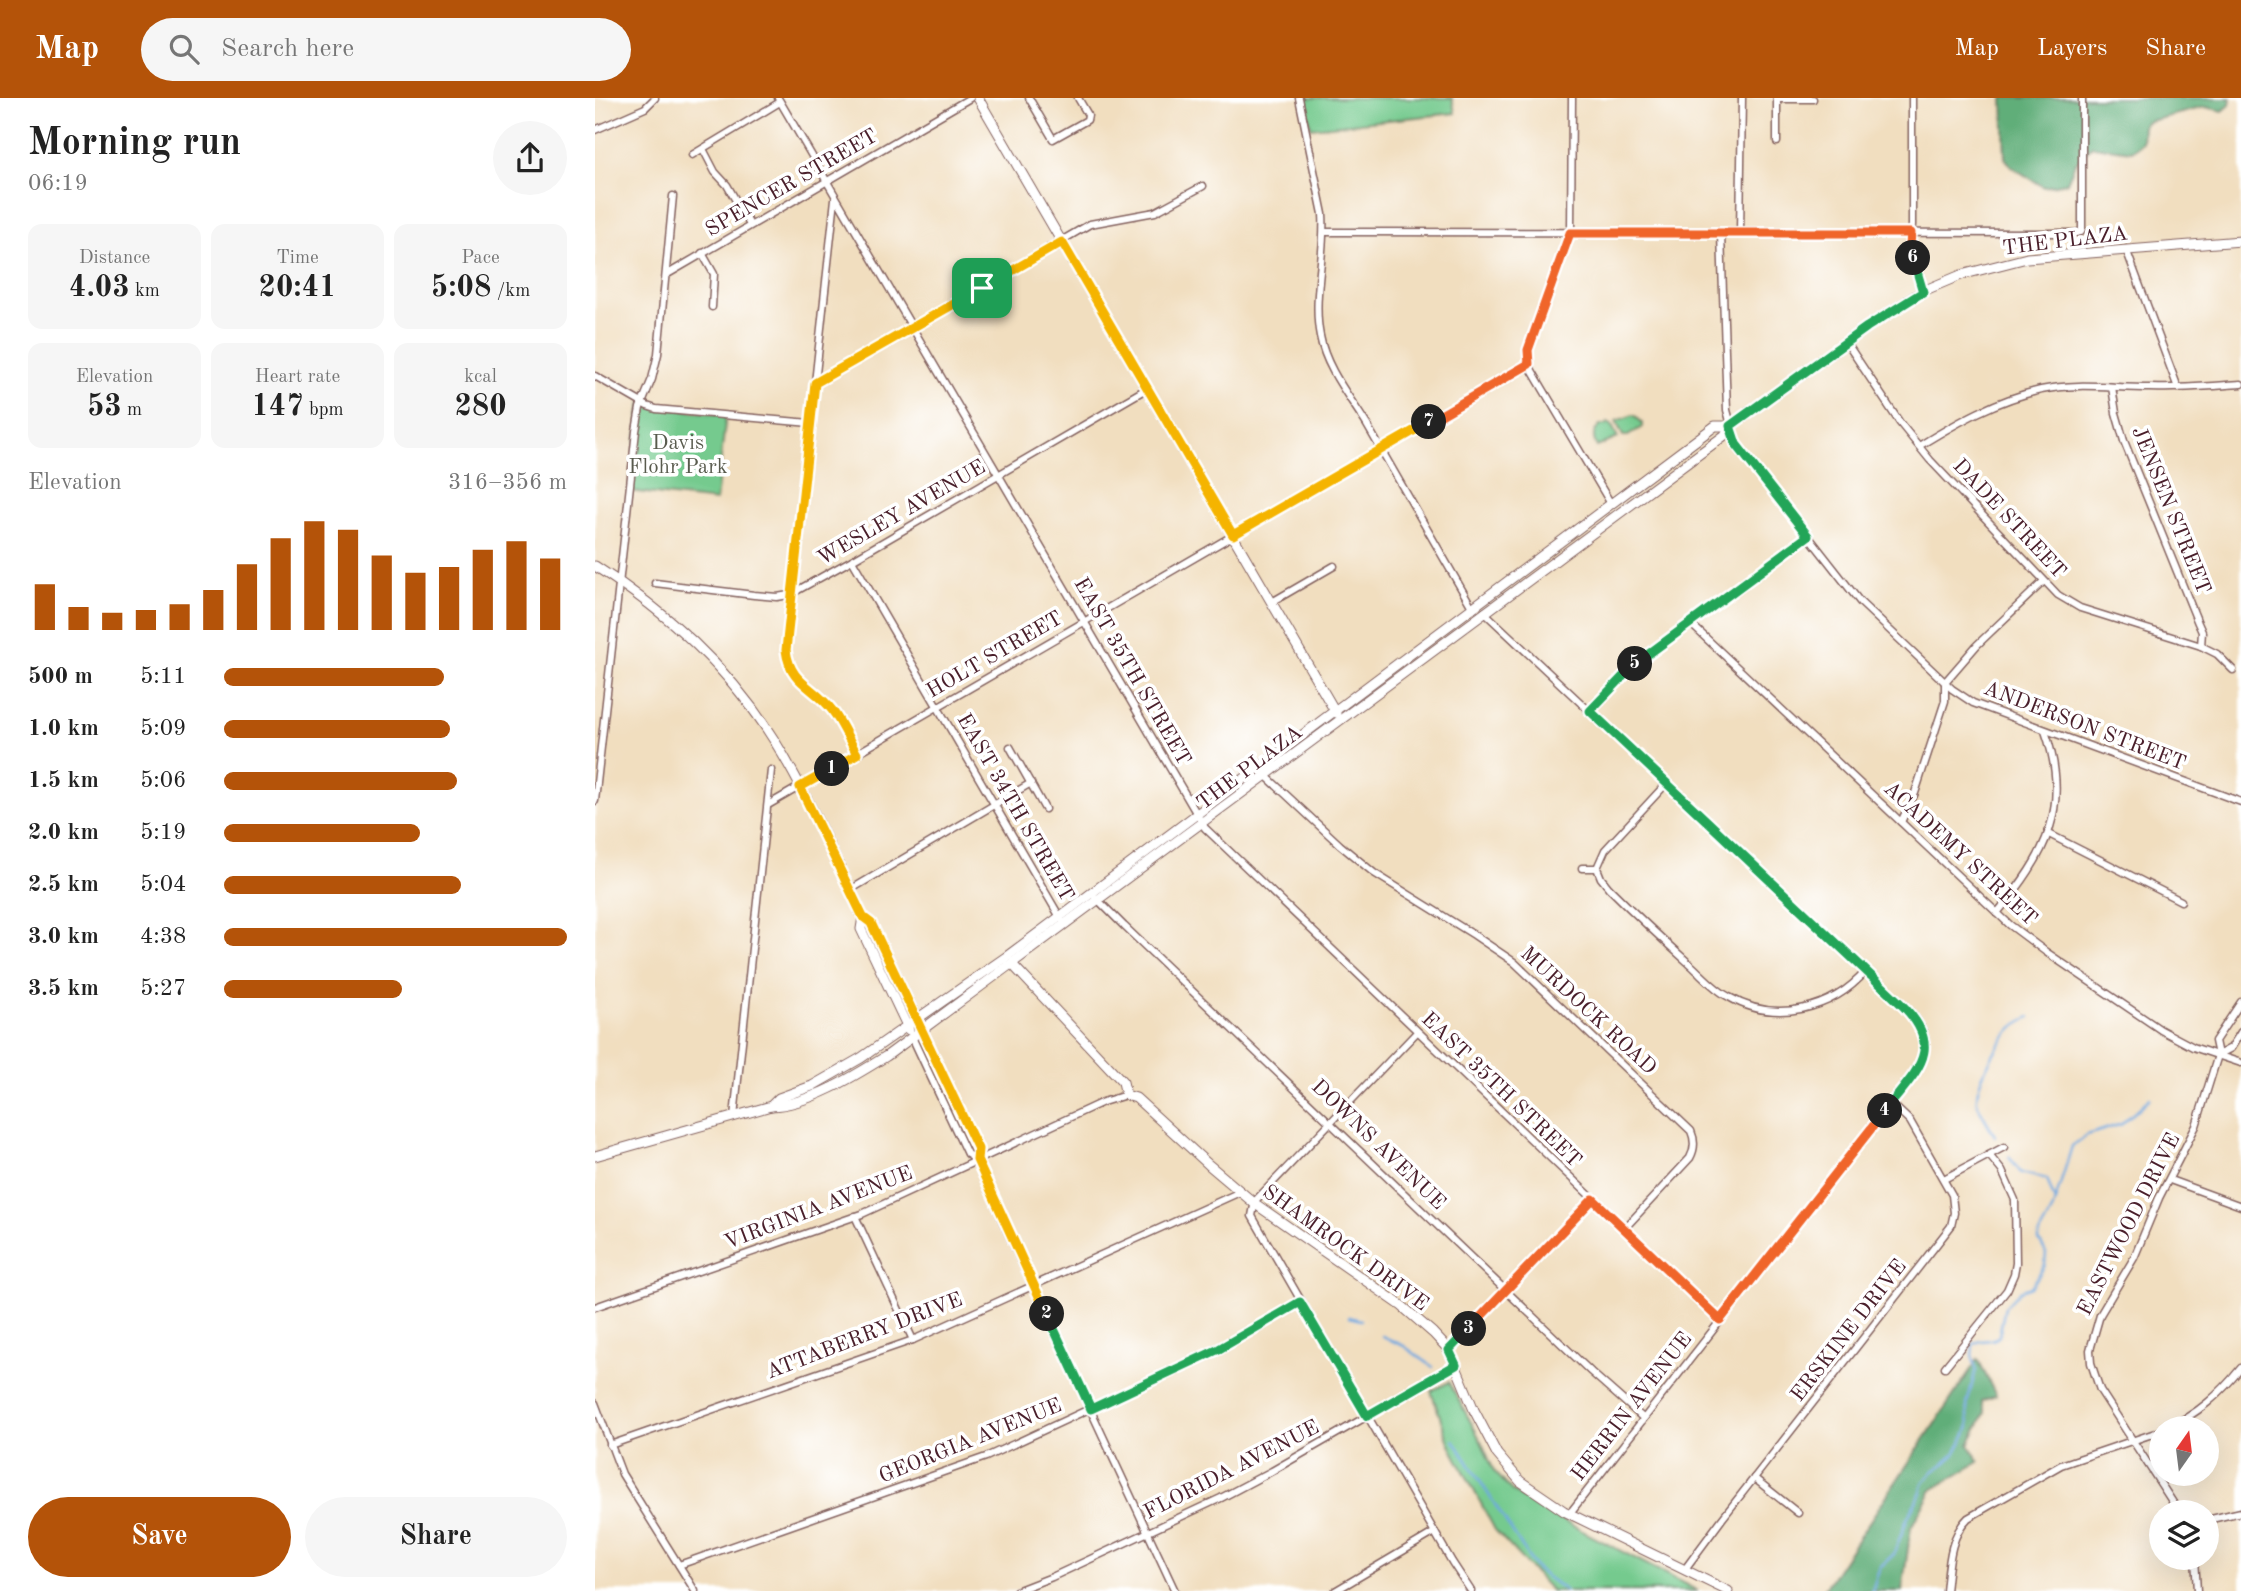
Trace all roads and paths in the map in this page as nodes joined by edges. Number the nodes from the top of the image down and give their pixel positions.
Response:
1 (655, 98) edge
2 (970, 98) edge
3 (978, 98) edge
4 (1029, 98) edge
5 (1078, 98) edge
6 (1299, 98) edge
7 (1572, 98) edge
8 (1742, 98) edge
9 (1912, 98) edge
10 (2082, 98) edge
11 (1777, 99) edge
12 (1813, 99) edge
13 (779, 100) edge
14 (595, 130) edge
15 (1777, 142) dead end
16 (703, 149) junction
17 (692, 155) dead end
18 (826, 181) junction
19 (1203, 186) dead end
20 (673, 196) dead end
21 (836, 197) junction
22 (750, 225) junction
23 (1324, 232) junction
24 (1570, 233) junction
25 (1740, 233) junction
26 (1911, 233) junction
27 (1721, 234) junction
28 (2241, 241) edge
29 (1062, 242) junction
30 (2126, 249) junction
31 (702, 253) junction
32 (666, 275) junction
33 (1923, 292) junction
34 (712, 307) dead end
35 (912, 328) junction
36 (1846, 342) junction
37 (1529, 364) junction
38 (595, 376) edge
39 (815, 383) junction
40 (2241, 384) edge
41 (2112, 387) junction
42 (2178, 388) junction
43 (1146, 389) junction
44 (641, 403) junction
45 (810, 423) junction
46 (1730, 426) junction
47 (1919, 446) junction
48 (1381, 449) junction
49 (998, 475) junction
50 (1611, 504) junction
51 (1233, 535) junction
52 (1808, 536) junction
53 (852, 561) junction
54 (595, 566) edge
55 (1334, 566) dead end
56 (2043, 581) junction
57 (620, 582) junction
58 (655, 583) dead end
59 (791, 594) junction
60 (1272, 602) junction
61 (1473, 609) junction
62 (1484, 612) junction
63 (1084, 622) junction
64 (1690, 623) junction
65 (2201, 646) junction
66 (2233, 670) dead end
67 (1945, 682) junction
68 (938, 708) junction
69 (1334, 710) junction
70 (596, 711) edge
71 (1590, 711) junction
72 (604, 714) junction
73 (1341, 720) junction
74 (2045, 731) junction
75 (1010, 747) dead end
76 (857, 754) junction
77 (1258, 768) junction
78 (771, 770) dead end
79 (1266, 776) junction
80 (1031, 783) junction
81 (1666, 784) junction
82 (800, 787) junction
83 (595, 801) edge
84 (2241, 802) edge
85 (995, 804) junction
86 (768, 805) junction
87 (1045, 809) dead end
88 (1200, 819) junction
89 (1901, 822) junction
90 (2049, 834) junction
91 (1597, 868) junction
92 (1583, 869) dead end
93 (850, 890) junction
94 (1095, 897) junction
95 (2181, 901) dead end
96 (1997, 913) junction
97 (863, 917) junction
98 (1063, 921) junction
99 (1012, 964) junction
100 (1866, 971) junction
101 (2241, 1002) edge
102 (918, 1020) junction
103 (907, 1027) junction
104 (922, 1030) junction
105 (1417, 1032) junction
106 (2241, 1032) edge
107 (912, 1037) junction
108 (2218, 1055) junction
109 (2241, 1063) edge
110 (1126, 1095) junction
111 (1891, 1103) junction
112 (771, 1106) junction
113 (734, 1117) junction
114 (1331, 1123) junction
115 (2004, 1147) dead end
116 (1989, 1155) junction
117 (595, 1156) edge
118 (977, 1160) junction
119 (1944, 1179) junction
120 (2169, 1180) junction
121 (1240, 1192) junction
122 (1593, 1199) junction
123 (1254, 1203) junction
124 (2241, 1206) edge
125 (855, 1216) junction
126 (1624, 1229) junction
127 (1033, 1285) junction
128 (1506, 1290) junction
129 (1300, 1302) junction
130 (595, 1307) edge
131 (1720, 1320) junction
132 (913, 1340) junction
133 (1449, 1350) junction
134 (1456, 1365) junction
135 (1945, 1367) dead end
136 (2241, 1368) edge
137 (595, 1403) edge
138 (1091, 1409) junction
139 (1367, 1416) junction
140 (2191, 1416) edge
141 (1643, 1419) junction
142 (2149, 1435) edge
143 (2132, 1441) junction
144 (610, 1445) junction
145 (1754, 1478) junction
146 (2171, 1500) edge
147 (2241, 1512) edge
148 (1570, 1513) junction
149 (1798, 1513) dead end
150 (2219, 1517) edge
151 (1147, 1532) junction
152 (1435, 1532) junction
153 (679, 1565) junction
154 (1685, 1569) junction
155 (2196, 1570) edge
156 (695, 1591) edge
157 (1016, 1591) edge
158 (1175, 1591) edge
159 (1335, 1591) edge
160 (1471, 1591) edge
161 (1728, 1591) edge
162 (1946, 1591) edge
163 (2197, 1591) edge

1 - 14 street
2 - 18 street, SPENCER STREET
3 - 29 main road
4 - 5 street
6 - 23 street
7 - 24 street
8 - 25 street
9 - 26 street
10 - 26 street
11 - 12 street
11 - 15 street
13 - 16 street
13 - 18 street, EAST 35TH STREET
16 - 17 street
16 - 22 street
18 - 21 street, EAST 35TH STREET
18 - 22 street, SPENCER STREET
19 - 29 street
20 - 32 street
21 - 35 street, EAST 35TH STREET
21 - 39 street
22 - 31 street, SPENCER STREET
23 - 24 street
23 - 48 street
24 - 27 street
24 - 37 street
25 - 26 street
25 - 27 street
26 - 33 street
27 - 46 street, ANDERSON STREET
28 - 30 main road, THE PLAZA
29 - 35 street
29 - 43 main road
30 - 33 main road, THE PLAZA
30 - 42 street
31 - 32 street, SPENCER STREET
31 - 34 street
32 - 44 street
33 - 36 main road, THE PLAZA
35 - 39 street
35 - 49 street, EAST 35TH STREET
36 - 46 main road, THE PLAZA
36 - 47 street, DADE STREET
37 - 48 street, HOLT STREET
37 - 50 street
38 - 44 street
39 - 45 street
40 - 42 street
41 - 42 street
41 - 47 street
41 - 65 street, JENSEN STREET
43 - 49 street, WESLEY AVENUE
43 - 51 main road
44 - 45 street
44 - 57 street
45 - 59 street
46 - 50 main road, THE PLAZA
46 - 52 street, ANDERSON STREET
46 - 62 main road, THE PLAZA
47 - 56 street, DADE STREET
48 - 51 street, HOLT STREET
48 - 61 street
49 - 53 street, WESLEY AVENUE
49 - 63 street, EAST 35TH STREET
50 - 61 main road, THE PLAZA
51 - 60 main road
51 - 63 street, HOLT STREET
52 - 64 street
52 - 67 street, ANDERSON STREET
53 - 59 street, WESLEY AVENUE
53 - 68 street, EAST 34TH STREET
54 - 57 main road
55 - 60 street
56 - 65 street, DADE STREET
56 - 67 street
57 - 72 street
57 - 82 main road
58 - 59 street, WESLEY AVENUE
59 - 76 street
60 - 69 main road
61 - 69 main road, THE PLAZA
62 - 71 street, HERRIN AVENUE
62 - 73 main road, THE PLAZA
63 - 68 street, HOLT STREET
63 - 88 street, EAST 35TH STREET
64 - 71 street
64 - 89 street, ACADEMY STREET
65 - 66 street
67 - 74 street, ANDERSON STREET
67 - 89 street
68 - 76 street, HOLT STREET
68 - 85 street, EAST 34TH STREET
69 - 73 main road
69 - 77 main road, THE PLAZA
70 - 72 street
71 - 81 street, HERRIN AVENUE
72 - 83 street
73 - 79 main road, THE PLAZA
74 - 84 street, ANDERSON STREET
74 - 90 street
75 - 80 street
76 - 82 street, HOLT STREET
77 - 79 street, MURDOCK ROAD
77 - 88 main road, THE PLAZA
78 - 86 street
79 - 88 main road, THE PLAZA
79 - 126 street, MURDOCK ROAD
80 - 85 street
80 - 87 street
81 - 91 street
81 - 100 street, HERRIN AVENUE
82 - 86 street, HOLT STREET
82 - 93 main road
85 - 93 street
85 - 98 street, EAST 34TH STREET
86 - 113 street
88 - 94 main road, THE PLAZA
88 - 105 street, EAST 35TH STREET
89 - 96 street, ACADEMY STREET
90 - 95 street
90 - 96 street
91 - 92 street
91 - 100 street
93 - 97 main road
94 - 98 main road, THE PLAZA
94 - 114 street, DOWNS AVENUE
96 - 108 street, ACADEMY STREET
97 - 102 main road
97 - 103 main road
98 - 99 main road, THE PLAZA
98 - 102 main road, THE PLAZA
99 - 104 main road, THE PLAZA
99 - 110 main road, SHAMROCK DRIVE
100 - 111 street, HERRIN AVENUE
101 - 108 street, EASTWOOD DRIVE
102 - 103 main road, THE PLAZA
102 - 104 main road
103 - 107 main road
103 - 112 main road, THE PLAZA
104 - 107 main road, THE PLAZA
104 - 118 street
105 - 114 street
105 - 122 street, EAST 35TH STREET
106 - 108 street, EASTWOOD DRIVE
107 - 112 main road, THE PLAZA
107 - 118 street
108 - 109 street, ACADEMY STREET
108 - 120 street, EASTWOOD DRIVE
110 - 118 street, VIRGINIA AVENUE
110 - 121 main road, SHAMROCK DRIVE
111 - 119 street, ERSKINE DRIVE
111 - 131 street, HERRIN AVENUE
112 - 113 main road, THE PLAZA
113 - 117 main road, THE PLAZA
114 - 123 street
114 - 128 street, DOWNS AVENUE
115 - 116 street
116 - 119 street
116 - 135 street
118 - 125 street, VIRGINIA AVENUE
118 - 127 street
119 - 145 street, ERSKINE DRIVE
120 - 124 street
120 - 143 street, EASTWOOD DRIVE
121 - 123 main road, SHAMROCK DRIVE
121 - 127 street, ATTABERRY DRIVE
122 - 126 street, EAST 35TH STREET
122 - 128 street
123 - 129 street
123 - 133 main road, SHAMROCK DRIVE
125 - 130 street, VIRGINIA AVENUE
125 - 132 street
126 - 131 street, EAST 35TH STREET
127 - 132 street, ATTABERRY DRIVE
127 - 138 street
128 - 133 street
128 - 141 street, DOWNS AVENUE
129 - 138 street, GEORGIA AVENUE
129 - 139 street
131 - 141 street, HERRIN AVENUE
132 - 144 street, ATTABERRY DRIVE
133 - 134 main road, SHAMROCK DRIVE
134 - 139 street, FLORIDA AVENUE
134 - 148 main road, SHAMROCK DRIVE
136 - 140 street
137 - 144 street
138 - 151 street
138 - 153 street, GEORGIA AVENUE
139 - 151 street, FLORIDA AVENUE
139 - 152 street
141 - 148 street, HERRIN AVENUE
142 - 143 street
143 - 146 street, EASTWOOD DRIVE
143 - 162 street
144 - 153 street
145 - 149 street
145 - 154 street, ERSKINE DRIVE
147 - 150 street
148 - 154 main road, SHAMROCK DRIVE
151 - 157 street, FLORIDA AVENUE
151 - 158 street
152 - 159 street
152 - 160 street
153 - 156 street
154 - 161 main road, SHAMROCK DRIVE
155 - 163 street

